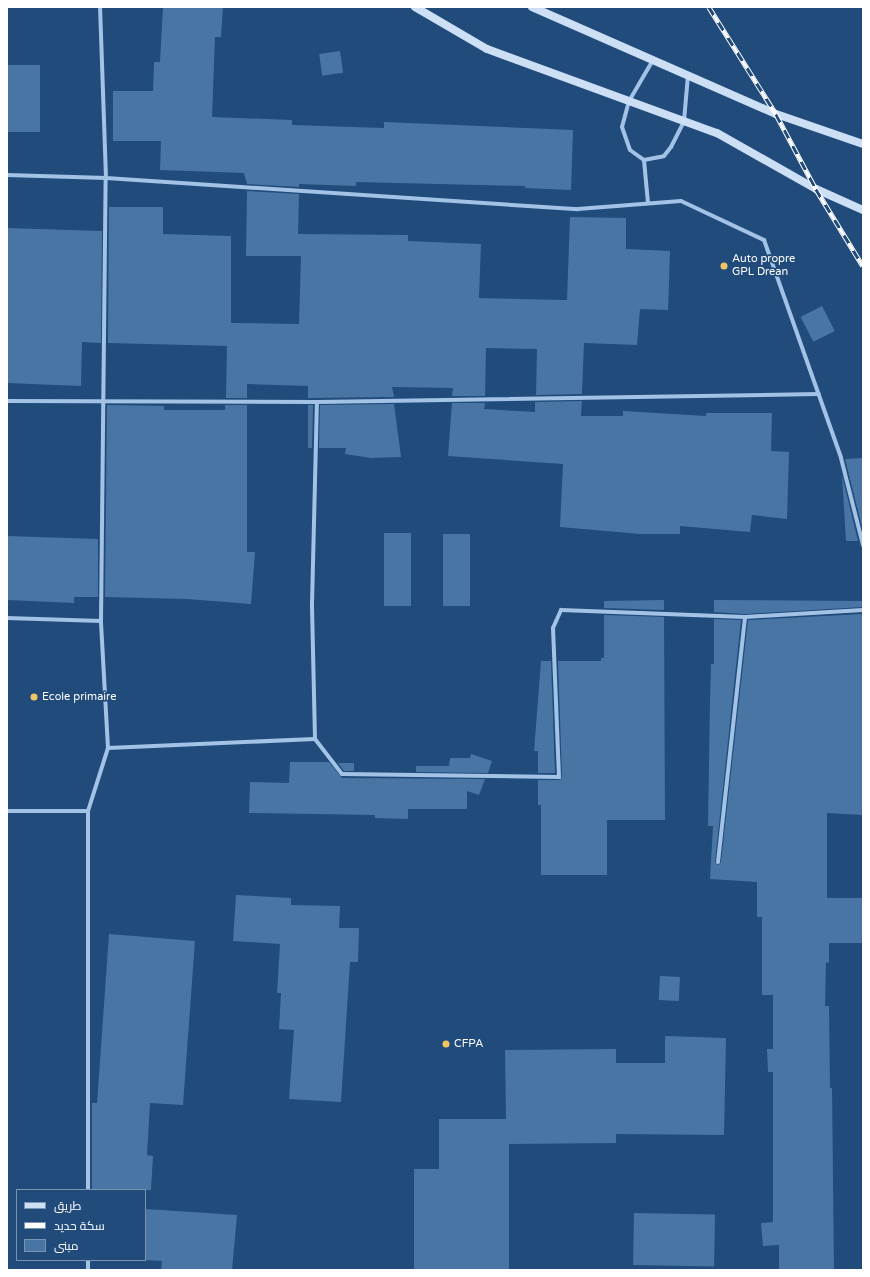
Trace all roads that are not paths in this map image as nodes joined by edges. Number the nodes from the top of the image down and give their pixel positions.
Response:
1 (100, 7) edge
2 (415, 7) edge
3 (532, 7) edge
4 (653, 60) junction
5 (688, 75) junction
6 (629, 101) junction
7 (684, 121) junction
8 (863, 144) edge
9 (644, 160) junction
10 (7, 175) edge
11 (106, 178) junction
12 (648, 203) junction
13 (863, 210) edge
14 (819, 394) junction
15 (7, 401) edge
16 (102, 402) junction
17 (317, 402) junction
18 (863, 545) edge
19 (863, 610) edge
20 (745, 617) junction
21 (7, 618) edge
22 (101, 621) junction
23 (315, 739) junction
24 (108, 748) junction
25 (7, 811) edge
26 (88, 811) junction
27 (718, 862) dead end
28 (88, 1189) edge

1 - 11 street
2 - 6 main road
3 - 4 main road
4 - 5 main road
4 - 6 street
5 - 7 street
5 - 8 main road
6 - 7 main road
6 - 9 street
7 - 9 street
7 - 13 main road
9 - 12 street
10 - 11 street
11 - 12 street
11 - 16 street
12 - 14 street
14 - 17 street
14 - 18 street
15 - 16 street
16 - 17 street
16 - 22 street
17 - 23 street
19 - 20 street
20 - 23 street
20 - 27 street
21 - 22 street
22 - 24 street
23 - 24 street
24 - 26 street
25 - 26 street
26 - 28 street

